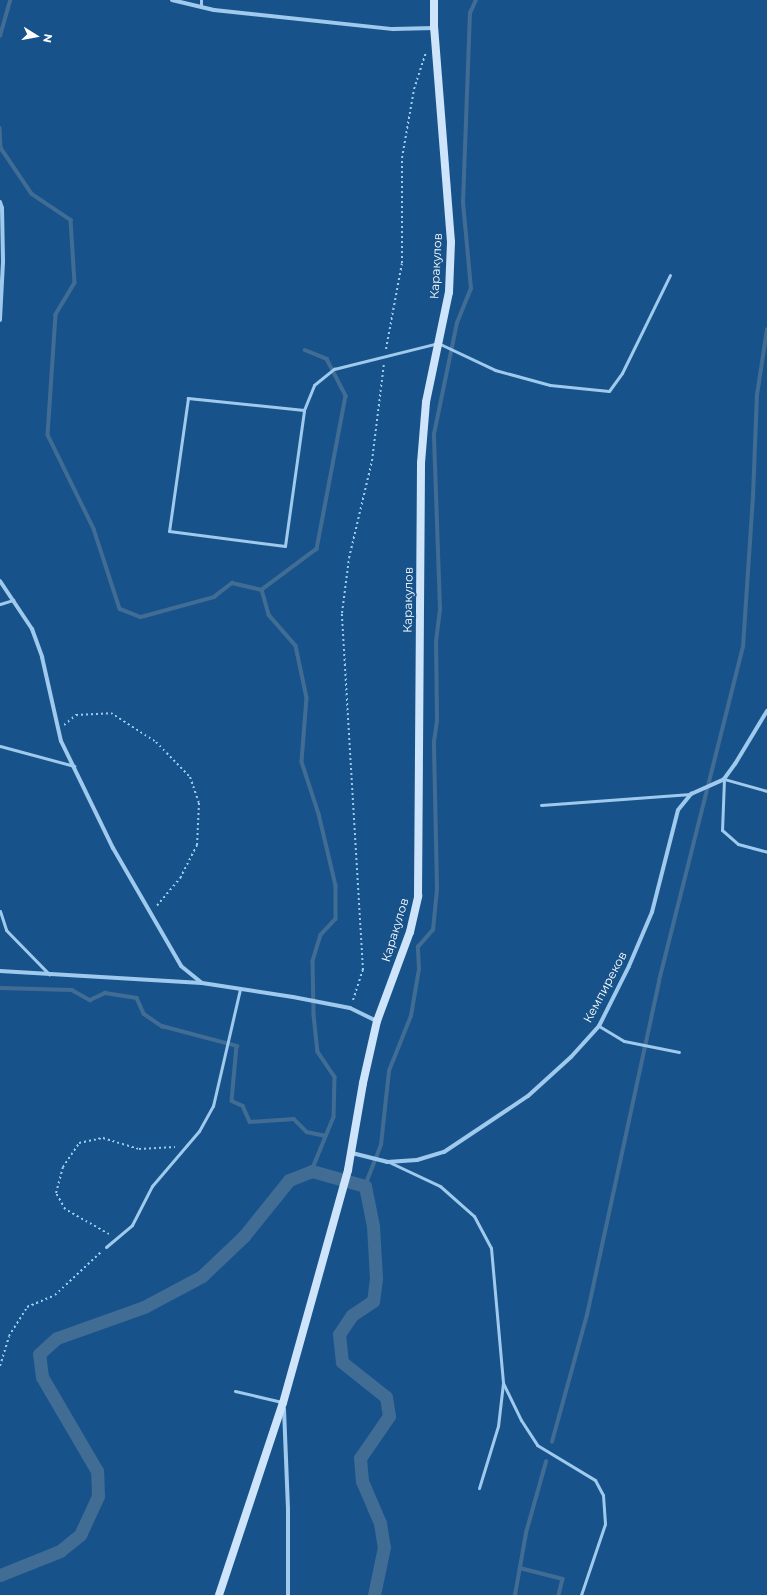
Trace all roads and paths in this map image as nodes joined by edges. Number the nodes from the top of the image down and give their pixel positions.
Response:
1 (172, 0) edge
2 (201, 0) edge
3 (434, 0) edge
4 (201, 7) junction
5 (434, 28) junction
6 (428, 48) dead end
7 (0, 202) edge
8 (670, 275) dead end
9 (0, 320) edge
10 (438, 343) junction
11 (385, 356) junction
12 (304, 410) junction
13 (0, 581) edge
14 (13, 600) junction
15 (0, 604) edge
16 (767, 711) edge
17 (59, 730) junction
18 (0, 746) edge
19 (74, 766) junction
20 (724, 779) junction
21 (767, 791) edge
22 (691, 794) junction
23 (541, 805) dead end
24 (767, 852) edge
25 (0, 911) edge
26 (151, 914) junction
27 (0, 971) edge
28 (49, 974) junction
29 (202, 983) junction
30 (240, 989) junction
31 (350, 1008) junction
32 (377, 1021) junction
33 (599, 1026) junction
34 (679, 1052) dead end
35 (184, 1147) junction
36 (352, 1153) junction
37 (387, 1162) junction
38 (117, 1238) junction
39 (106, 1247) joint
40 (0, 1366) edge
41 (503, 1383) junction
42 (235, 1391) dead end
43 (283, 1403) junction
44 (479, 1488) dead end
45 (219, 1595) edge
46 (288, 1595) edge
47 (581, 1595) edge

1 - 4 street
2 - 4 lane
3 - 5 main road, Каракулов
4 - 5 street
5 - 10 main road, Каракулов
6 - 11 path
7 - 9 street
8 - 10 lane
10 - 11 lane
10 - 32 main road, Каракулов
11 - 12 lane
11 - 31 path
12 - 12 lane
13 - 14 street
14 - 15 lane
14 - 17 street
16 - 20 street
17 - 19 street
17 - 26 path
18 - 19 lane
19 - 26 street
20 - 21 lane
20 - 22 street
20 - 24 lane
22 - 23 lane
22 - 33 street, Кемпиреков
25 - 28 lane
26 - 29 street
27 - 28 street
28 - 29 street
29 - 30 street
30 - 31 street
30 - 35 lane
31 - 32 street
32 - 36 main road, Каракулов
33 - 34 lane
33 - 37 street, Кемпиреков
35 - 38 lane
35 - 38 path
36 - 37 street, Кемпиреков
36 - 43 main road, Каракулов
37 - 41 lane
38 - 39 lane
39 - 40 path
41 - 44 lane
41 - 47 lane
42 - 43 lane
43 - 45 main road, Каракулов
43 - 46 street

